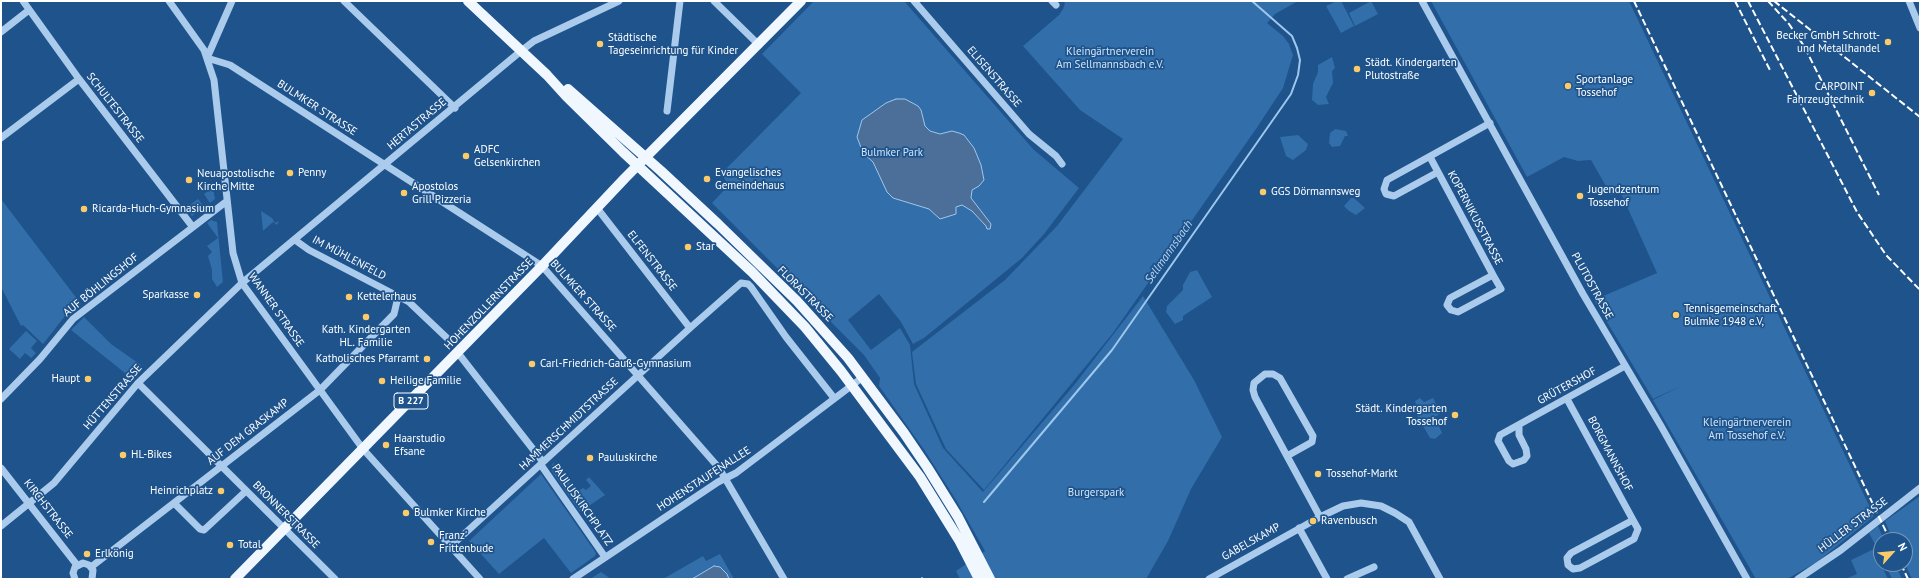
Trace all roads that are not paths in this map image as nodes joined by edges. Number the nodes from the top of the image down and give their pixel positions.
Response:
1 (23, 1) edge
2 (169, 1) edge
3 (232, 1) edge
4 (344, 1) edge
5 (468, 1) edge
6 (619, 1) edge
7 (680, 1) edge
8 (714, 1) edge
9 (802, 1) edge
10 (914, 1) edge
11 (1422, 1) edge
12 (1909, 1) edge
13 (29, 10) junction
14 (1920, 28) edge
15 (1, 32) edge
16 (759, 45) junction
17 (521, 51) junction
18 (207, 58) junction
19 (547, 75) junction
20 (79, 79) junction
21 (455, 108) junction
22 (667, 111) dead end
23 (1490, 123) junction
24 (1, 138) edge
25 (1430, 157) junction
26 (646, 158) junction
27 (1062, 164) dead end
28 (386, 165) junction
29 (638, 166) junction
30 (1438, 172) junction
31 (227, 201) junction
32 (597, 208) junction
33 (192, 226) junction
34 (295, 240) junction
35 (542, 266) junction
36 (1493, 274) junction
37 (242, 283) junction
38 (398, 296) junction
39 (690, 328) junction
40 (448, 339) dead end
41 (458, 353) junction
42 (1625, 366) junction
43 (638, 375) junction
44 (863, 377) junction
45 (138, 383) junction
46 (852, 385) junction
47 (320, 390) junction
48 (834, 398) junction
49 (1567, 398) junction
50 (1, 399) edge
51 (1519, 426) junction
52 (363, 449) junction
53 (1287, 456) junction
54 (542, 463) junction
55 (222, 466) junction
56 (1, 468) edge
57 (726, 478) junction
58 (1920, 488) edge
59 (246, 490) junction
60 (30, 503) junction
61 (174, 503) junction
62 (1320, 517) junction
63 (1632, 520) junction
64 (1, 526) edge
65 (285, 528) junction
66 (1299, 528) junction
67 (451, 546) junction
68 (605, 557) junction
69 (77, 565) junction
70 (91, 567) junction
71 (1374, 567) dead end
72 (1212, 578) edge
73 (75, 579) edge
74 (92, 579) edge
75 (235, 579) edge
76 (335, 579) edge
77 (480, 579) edge
78 (573, 579) edge
79 (784, 579) edge
80 (979, 579) edge
81 (990, 579) edge
82 (1327, 579) edge
83 (1348, 579) edge
84 (1440, 579) edge
85 (1747, 579) edge
86 (1798, 579) edge

1 - 13 street, SCHULTESTRASSE
2 - 18 street, WANNER STRASSE
3 - 18 street
4 - 21 street
5 - 17 main road, FLORASTRASSE
6 - 17 street, HERTASTRASSE
7 - 22 street
8 - 16 street
9 - 16 main road, HOHENZOLLERNSTRASSE / B 227
10 - 27 street, ELISENSTRASSE
11 - 23 street, PLUTOSTRASSE
12 - 14 street
13 - 15 street
13 - 20 street, SCHULTESTRASSE
16 - 26 main road, HOHENZOLLERNSTRASSE / B 227
17 - 19 main road, FLORASTRASSE
17 - 21 street, HERTASTRASSE
18 - 28 street, BULMKER STRASSE
18 - 31 street, WANNER STRASSE
19 - 26 main road, FLORASTRASSE
19 - 29 main road, FLORASTRASSE
20 - 24 street
20 - 33 street, SCHULTESTRASSE
21 - 28 street, HERTASTRASSE
23 - 25 street, KOPERNIKUSSTRASSE
23 - 42 street, PLUTOSTRASSE
25 - 30 street, KOPERNIKUSSTRASSE
25 - 30 street, KOPERNIKUSSTRASSE
26 - 29 main road, HOHENZOLLERNSTRASSE / B 227
26 - 44 main road, FLORASTRASSE
28 - 34 street, HERTASTRASSE
28 - 35 street, BULMKER STRASSE
29 - 32 main road, HOHENZOLLERNSTRASSE / B 227
29 - 46 main road, FLORASTRASSE
30 - 36 street, KOPERNIKUSSTRASSE
31 - 33 street, AUF BÖHLINGSHOF
31 - 37 street, WANNER STRASSE
32 - 35 main road, HOHENZOLLERNSTRASSE / B 227
32 - 39 street, ELFENSTRASSE
33 - 50 street, AUF BÖHLINGSHOF
34 - 37 street, HERTASTRASSE
34 - 38 street, IM MÜHLENFELD
35 - 41 main road, HOHENZOLLERNSTRASSE / B 227
35 - 43 street, BULMKER STRASSE
36 - 36 street, KOPERNIKUSSTRASSE
37 - 45 street, HÜTTENSTRASSE
37 - 47 street, WANNER STRASSE
38 - 40 street, IM MÜHLENFELD
38 - 47 street, AUF DEM GRASKAMP
39 - 43 street, HAMMERSCHMIDTSTRASSE
39 - 48 street, HAMMERSCHMIDTSTRASSE
41 - 52 main road, HOHENZOLLERNSTRASSE / B 227
41 - 54 street
42 - 49 street, GRÜTERSHOF
42 - 85 street, PLUTOSTRASSE
43 - 54 street, HAMMERSCHMIDTSTRASSE
43 - 57 street, BULMKER STRASSE
44 - 46 street, HOHENSTAUFENALLEE
44 - 81 main road, FLORASTRASSE
45 - 55 street, BRONNERSTRASSE
45 - 60 street, HÜTTENSTRASSE
46 - 48 street, HOHENSTAUFENALLEE
46 - 80 main road, FLORASTRASSE
47 - 52 street, WANNER STRASSE
47 - 55 street, AUF DEM GRASKAMP
48 - 57 street, HOHENSTAUFENALLEE
49 - 51 street, GRÜTERSHOF
49 - 63 street, BORGMANNSHOF
51 - 51 street, GRÜTERSHOF
52 - 65 main road, HOHENZOLLERNSTRASSE / B 227
52 - 67 street, WANNER STRASSE
53 - 53 street
53 - 62 street
54 - 67 street, HAMMERSCHMIDTSTRASSE
54 - 68 street, PAULUSKIRCHPLATZ
55 - 59 street, BRONNERSTRASSE
55 - 61 street, AUF DEM GRASKAMP
56 - 60 street, KIRCHSTRASSE
57 - 68 street, HOHENSTAUFENALLEE
57 - 79 street, BULMKER STRASSE
58 - 86 street, HÜLLER STRASSE
59 - 61 street
59 - 65 street, BRONNERSTRASSE
60 - 64 street, HÜTTENSTRASSE
60 - 69 street, KIRCHSTRASSE
61 - 70 street, AUF DEM GRASKAMP
62 - 66 street, GABELSKAMP
62 - 84 street, GABELSKAMP
63 - 63 street, BORGMANNSHOF
65 - 75 main road, HOHENZOLLERNSTRASSE / B 227
65 - 76 street, BRONNERSTRASSE
66 - 72 street, GABELSKAMP
66 - 82 street
67 - 77 street, WANNER STRASSE
68 - 78 street, HOHENSTAUFENALLEE
69 - 70 street
69 - 73 street
70 - 74 street
71 - 83 street

